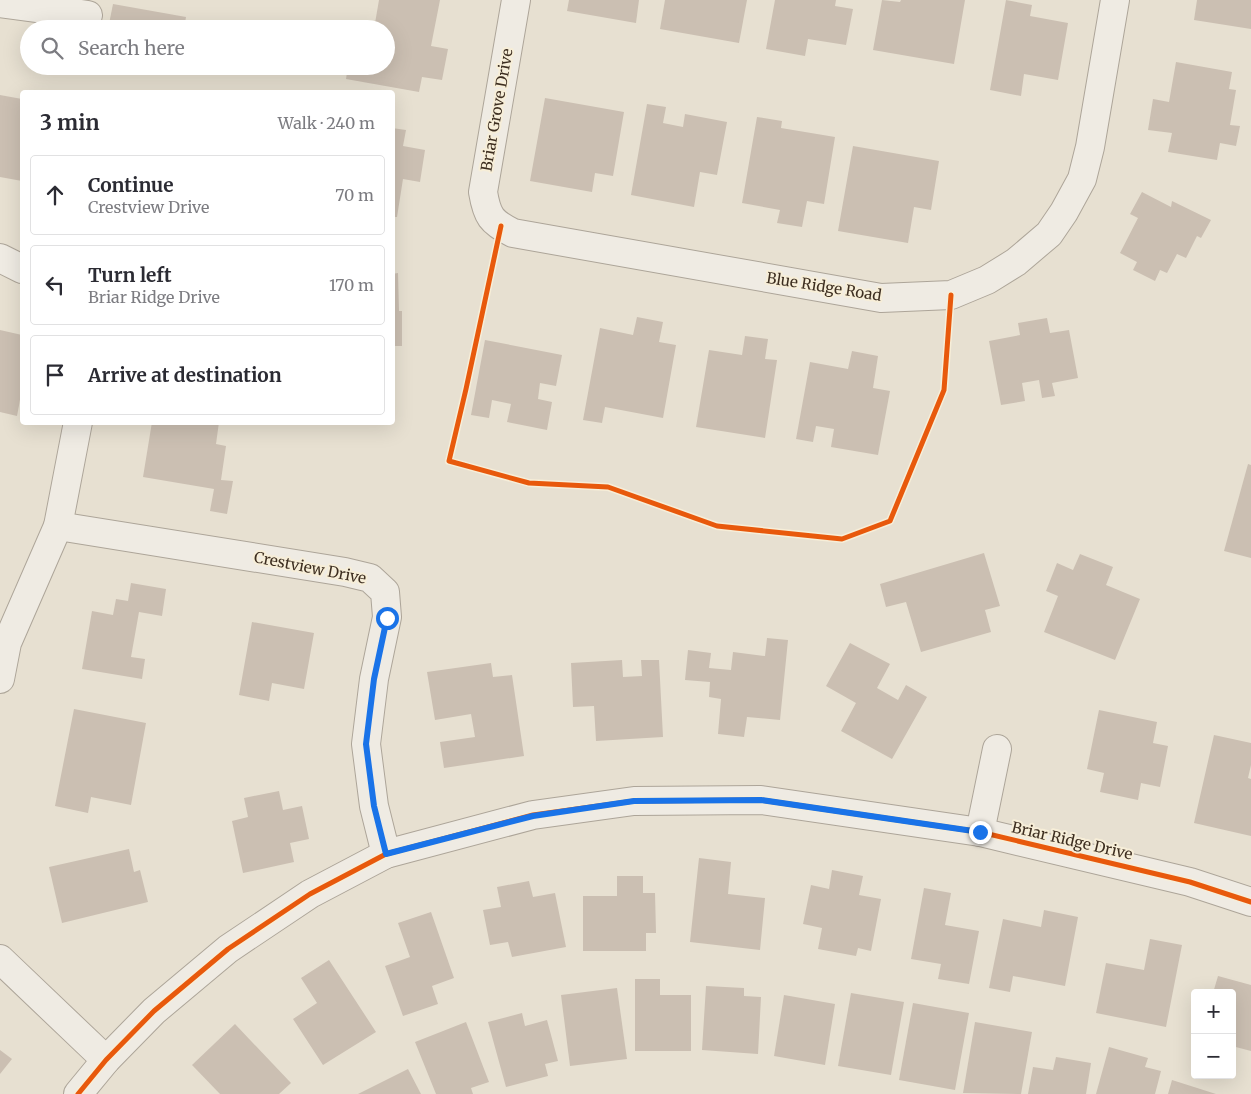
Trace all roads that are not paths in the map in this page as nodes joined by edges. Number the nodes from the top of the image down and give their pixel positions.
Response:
1 (516, 0) edge
2 (1115, 0) edge
3 (0, 3) edge
4 (88, 15) dead end
5 (492, 219) joint
6 (0, 258) edge
7 (20, 268) edge
8 (77, 425) edge
9 (58, 526) junction
10 (0, 679) edge
11 (997, 749) dead end
12 (980, 832) junction
13 (386, 854) junction
14 (1251, 902) edge
15 (0, 959) edge
16 (106, 1060) junction
17 (78, 1094) edge

1 - 5 street, Briar Grove Drive
2 - 5 street, Blue Ridge Road
3 - 4 street
6 - 7 street
8 - 9 street
9 - 10 street
9 - 13 street, Crestview Drive
11 - 12 street
12 - 13 street, Briar Ridge Drive
12 - 14 street, Briar Ridge Drive
13 - 16 street, Briar Ridge Drive
15 - 16 street
16 - 17 street, Briar Ridge Drive

